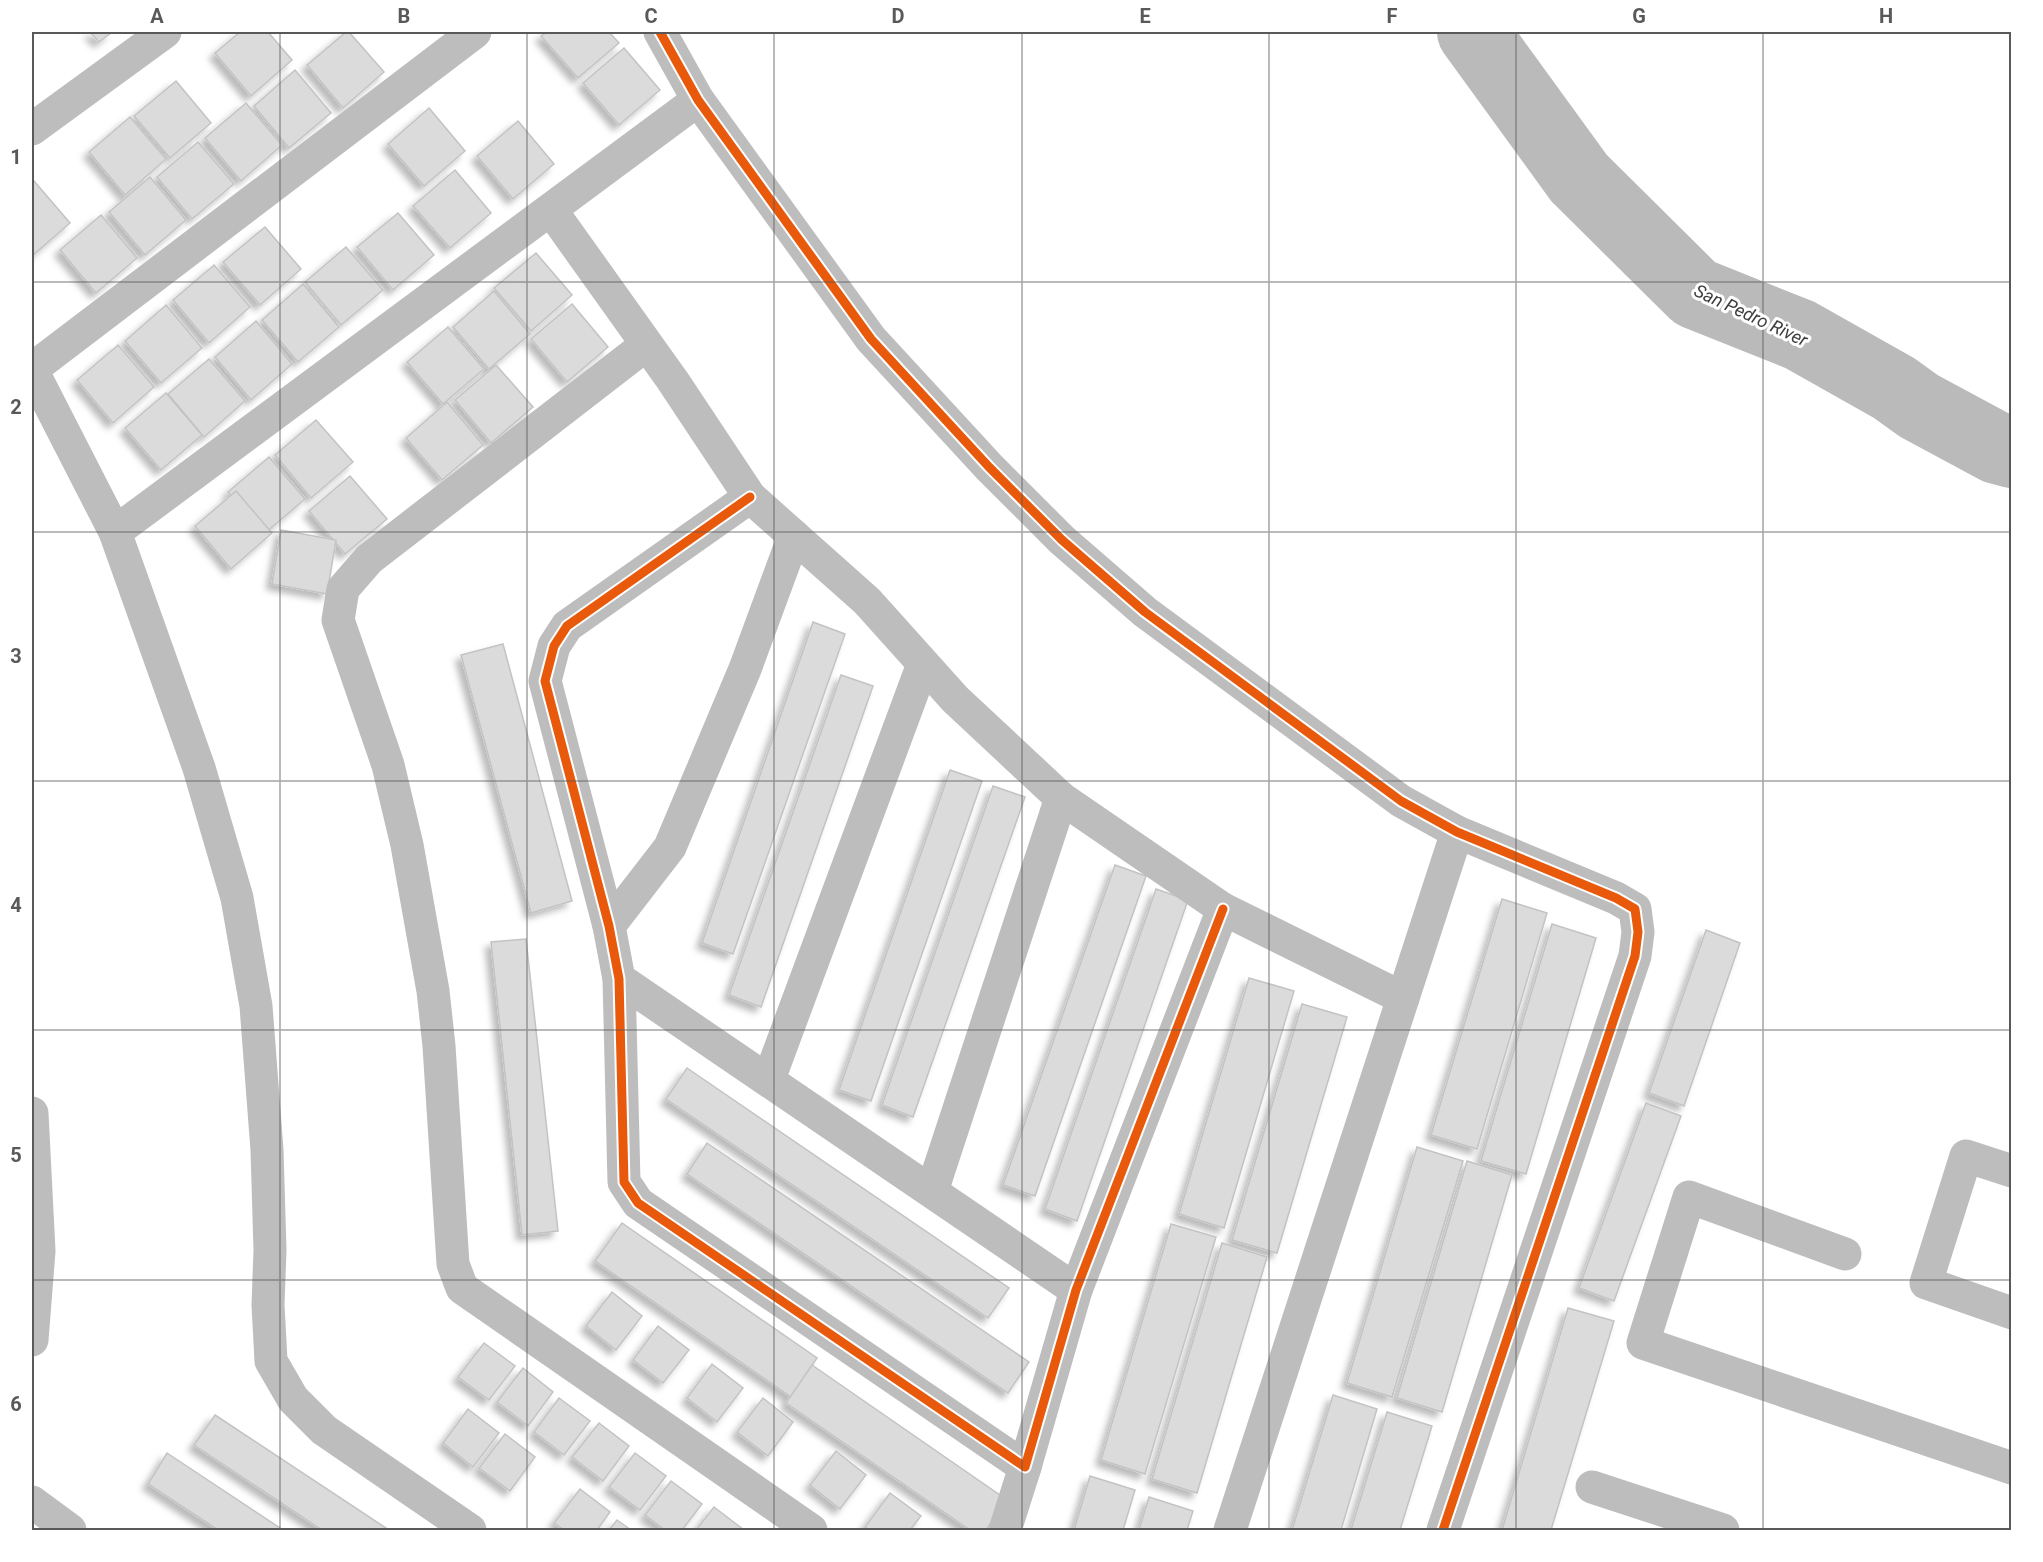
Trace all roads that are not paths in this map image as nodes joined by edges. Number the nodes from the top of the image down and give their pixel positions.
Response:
1 (165, 32) edge
2 (475, 32) edge
3 (660, 32) edge
4 (698, 100) junction
5 (32, 129) edge
6 (551, 210) junction
7 (646, 345) junction
8 (32, 370) edge
9 (750, 497) junction
10 (116, 532) junction
11 (794, 536) junction
12 (923, 663) junction
13 (1061, 798) junction
14 (1457, 832) junction
15 (1222, 909) junction
16 (609, 926) junction
17 (619, 979) junction
18 (1403, 998) junction
19 (769, 1079) junction
20 (32, 1113) edge
21 (2012, 1171) edge
22 (932, 1191) junction
23 (1845, 1254) dead end
24 (1076, 1290) junction
25 (2012, 1313) edge
26 (32, 1340) edge
27 (1026, 1467) junction
28 (2012, 1468) edge
29 (1592, 1487) dead end
30 (32, 1502) edge
31 (70, 1530) edge
32 (470, 1530) edge
33 (811, 1530) edge
34 (1005, 1530) edge
35 (1230, 1530) edge
36 (1443, 1530) edge
37 (1723, 1530) edge

1 - 5 street
2 - 8 street
3 - 4 street
4 - 6 street
4 - 14 street
6 - 7 street
6 - 10 street
7 - 9 street
7 - 33 street
8 - 10 street
9 - 11 street
9 - 16 street
10 - 32 street
11 - 12 street
11 - 16 street
12 - 13 street
12 - 19 street
13 - 15 street
13 - 22 street
14 - 18 street
14 - 36 street
15 - 18 street
15 - 24 street
16 - 17 street
17 - 19 street
17 - 27 street
18 - 35 street
19 - 22 street
20 - 26 street
21 - 25 street
22 - 24 street
23 - 28 street
24 - 27 street
27 - 34 street
29 - 37 street
30 - 31 street

